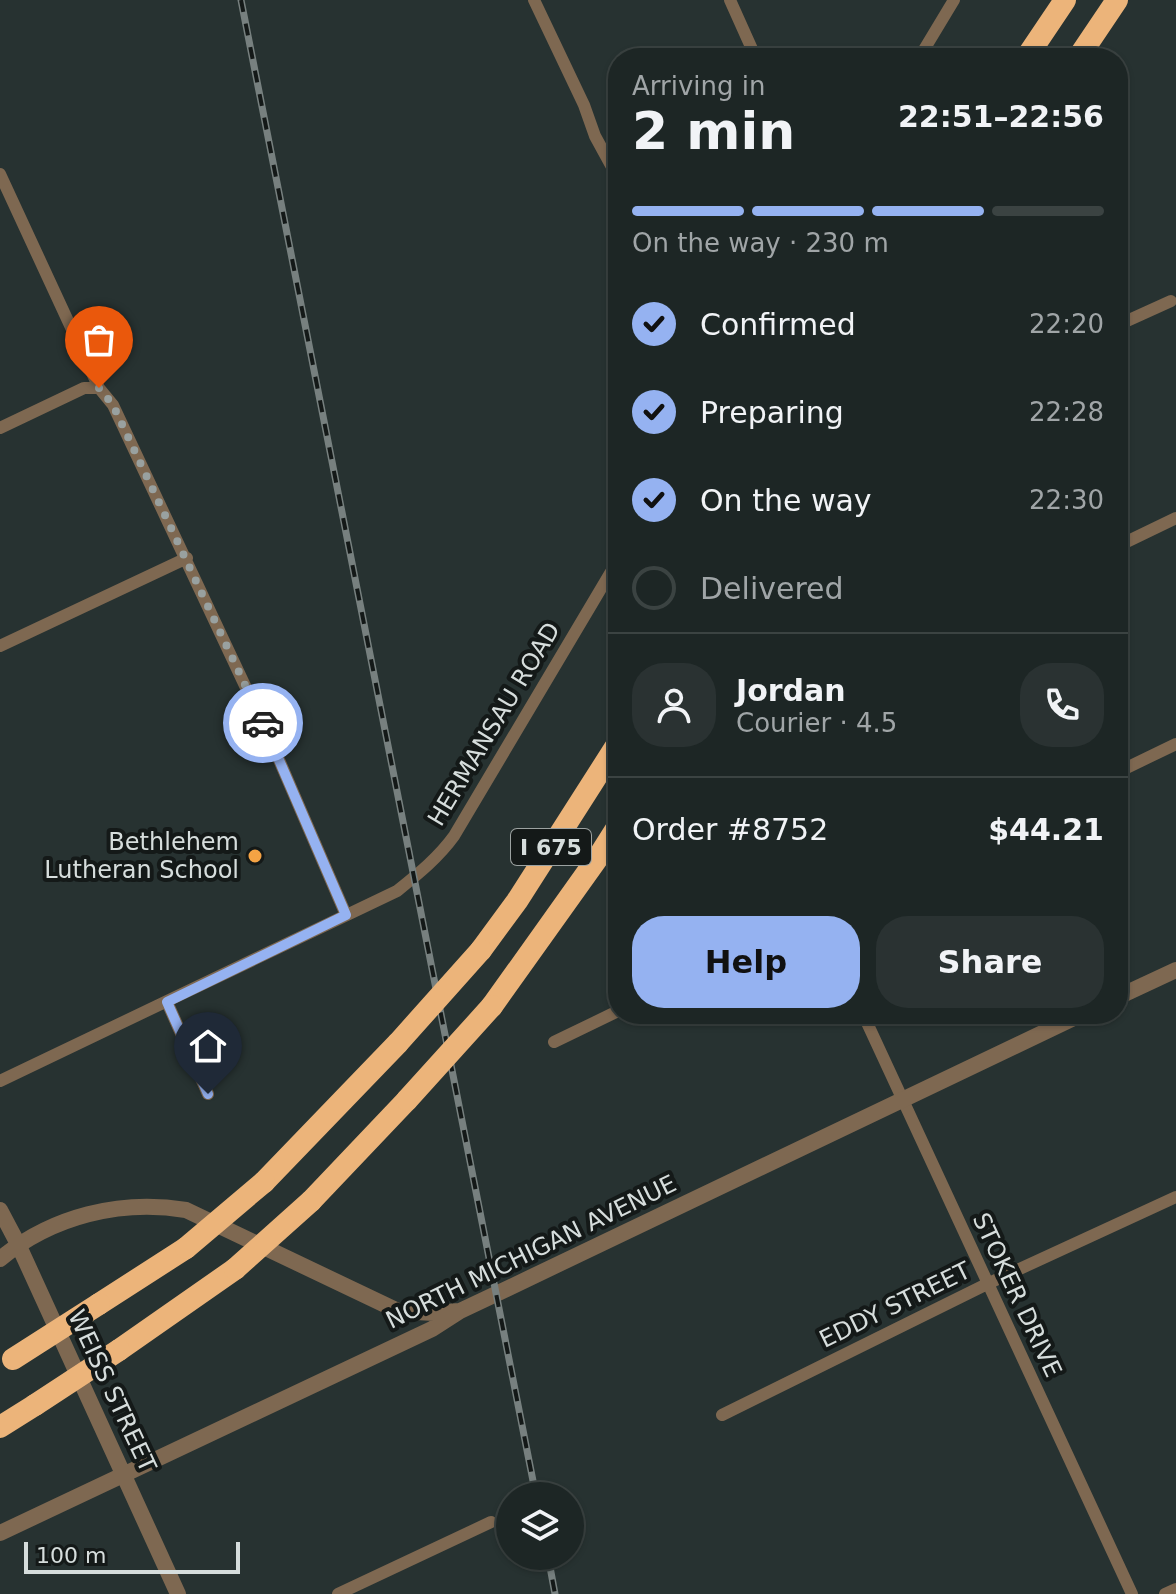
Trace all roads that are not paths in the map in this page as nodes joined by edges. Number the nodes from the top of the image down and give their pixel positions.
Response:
1 (534, 0) edge
2 (730, 0) edge
3 (954, 0) edge
4 (1065, 0) edge
5 (1117, 0) edge
6 (752, 48) edge
7 (925, 48) edge
8 (1033, 48) edge
9 (1085, 48) edge
10 (608, 160) edge
11 (0, 174) edge
12 (1171, 301) dead end
13 (1128, 320) edge
14 (99, 388) junction
15 (0, 428) edge
16 (1176, 518) edge
17 (1128, 541) edge
18 (187, 558) junction
19 (608, 577) edge
20 (0, 646) edge
21 (1176, 744) edge
22 (608, 759) edge
23 (1128, 767) edge
24 (608, 842) edge
25 (346, 915) junction
26 (1176, 970) edge
27 (1128, 992) edge
28 (167, 1002) junction
29 (608, 1016) edge
30 (868, 1024) edge
31 (1061, 1024) edge
32 (554, 1042) dead end
33 (0, 1081) edge
34 (208, 1094) dead end
35 (904, 1099) junction
36 (1176, 1197) edge
37 (0, 1210) edge
38 (18, 1244) junction
39 (0, 1259) edge
40 (987, 1284) junction
41 (398, 1311) junction
42 (460, 1311) junction
43 (404, 1341) junction
44 (7, 1364) edge
45 (722, 1415) dead end
46 (0, 1427) edge
47 (124, 1475) junction
48 (491, 1522) dead end
49 (0, 1533) edge
50 (1176, 1589) edge
51 (178, 1594) edge
52 (338, 1594) edge
53 (1132, 1594) edge
54 (1165, 1594) edge

1 - 10 street
2 - 6 street
3 - 7 street
4 - 8 highway
5 - 9 highway
11 - 14 street
12 - 13 street
14 - 15 street
14 - 18 street
16 - 17 street
18 - 20 street
18 - 25 street
19 - 25 street, HERMANSAU ROAD
21 - 23 street
22 - 44 highway, I 675, bridge
24 - 46 highway, I 675, bridge
25 - 28 street, HERMANSAU ROAD
26 - 27 street
28 - 33 street, HERMANSAU ROAD
28 - 34 street
29 - 32 street
30 - 35 street, STOKER DRIVE
31 - 35 street, NORTH MICHIGAN AVENUE
35 - 40 street, STOKER DRIVE
35 - 42 street, NORTH MICHIGAN AVENUE
36 - 40 street, EDDY STREET
37 - 38 street, WEISS STREET
38 - 39 street
38 - 41 street
38 - 47 street, WEISS STREET
40 - 45 street, EDDY STREET
40 - 53 street, STOKER DRIVE
41 - 42 street
41 - 43 street
42 - 43 street, NORTH MICHIGAN AVENUE
43 - 47 street, NORTH MICHIGAN AVENUE
47 - 49 street, NORTH MICHIGAN AVENUE
47 - 51 street, WEISS STREET
48 - 52 street
50 - 54 street

